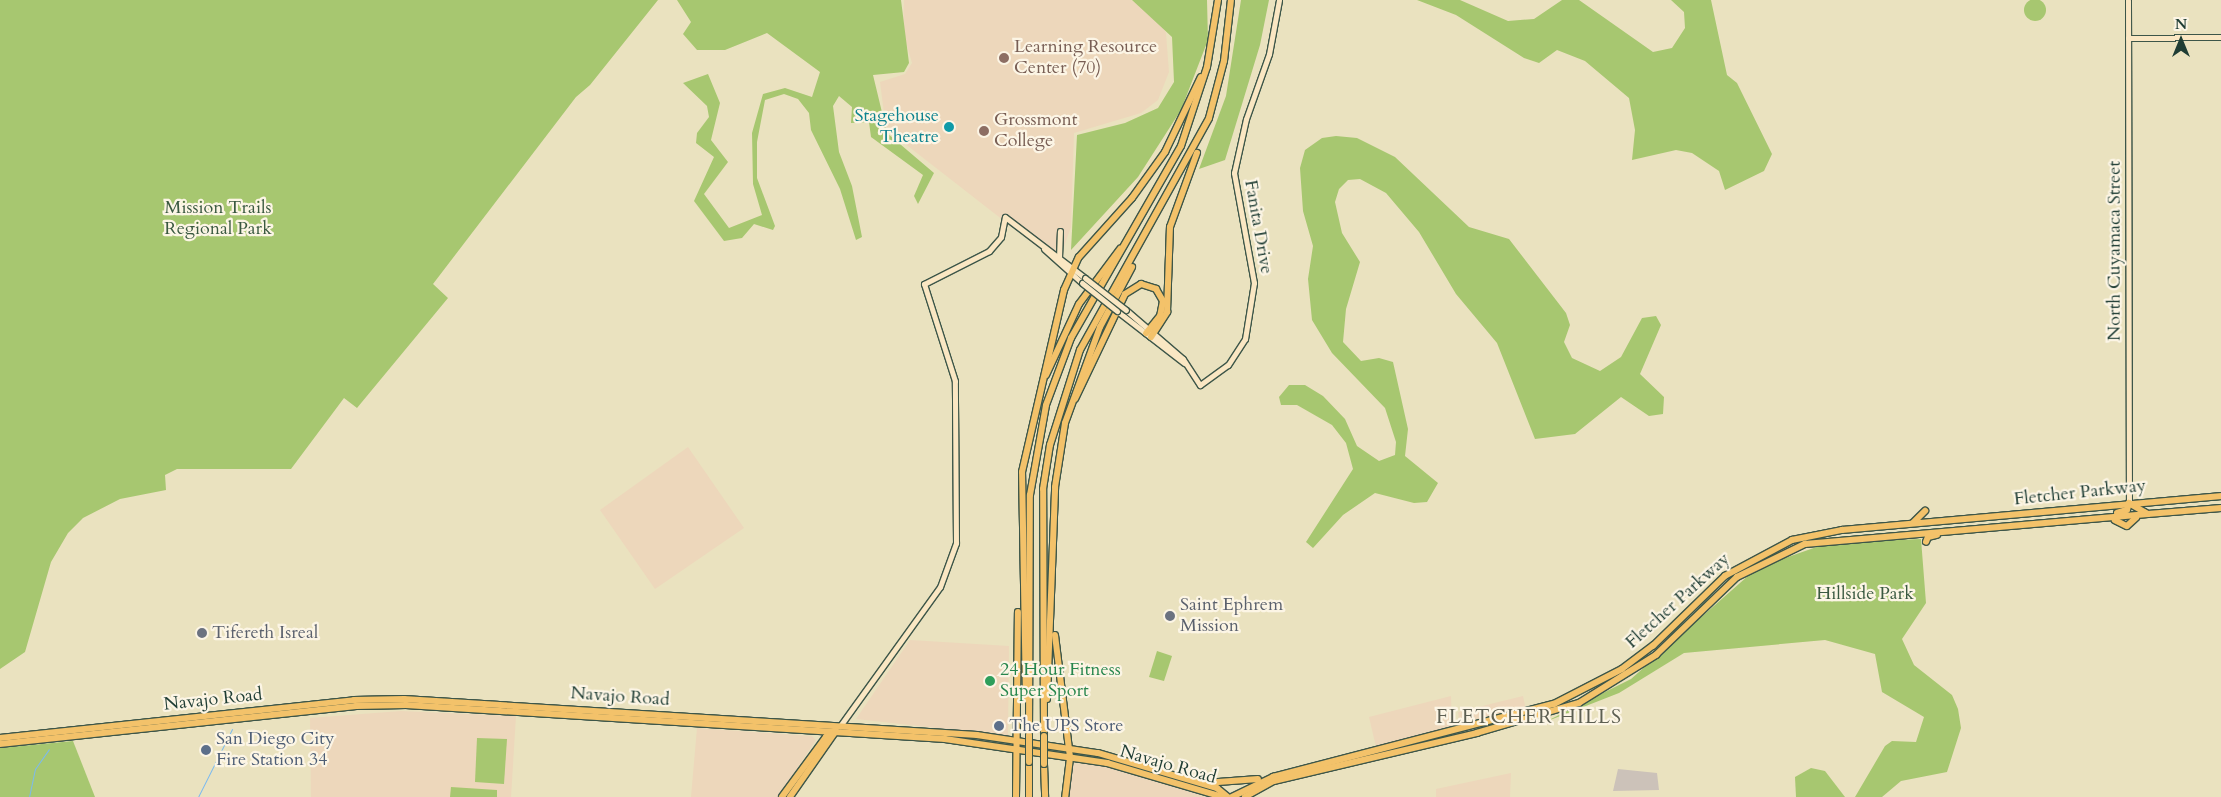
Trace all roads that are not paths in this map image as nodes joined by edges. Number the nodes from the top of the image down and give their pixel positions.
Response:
1 (1218, 0) edge
2 (1231, 0) edge
3 (1279, 0) edge
4 (2128, 0) edge
5 (2221, 37) edge
6 (2128, 38) junction
7 (1207, 67) junction
8 (1209, 118) junction
9 (1152, 225) junction
10 (1060, 231) dead end
11 (1123, 246) junction
12 (1044, 249) junction
13 (1060, 258) junction
14 (1071, 271) junction
15 (1150, 333) junction
16 (1034, 408) junction
17 (1065, 423) junction
18 (2221, 496) edge
19 (2129, 503) junction
20 (2221, 508) edge
21 (2148, 514) junction
22 (2078, 520) junction
23 (2061, 521) junction
24 (1939, 522) junction
25 (1909, 525) junction
26 (1971, 528) junction
27 (1892, 535) junction
28 (1021, 553) junction
29 (1052, 577) junction
30 (766, 721) junction
31 (1044, 725) junction
32 (840, 726) junction
33 (744, 727) junction
34 (70, 732) junction
35 (835, 733) junction
36 (914, 733) junction
37 (1029, 735) junction
38 (1456, 735) junction
39 (0, 738) edge
40 (1015, 740) junction
41 (17, 743) junction
42 (0, 744) edge
43 (1068, 748) junction
44 (1015, 750) junction
45 (1070, 758) junction
46 (1346, 758) junction
47 (1336, 766) junction
48 (1273, 777) junction
49 (1194, 786) junction
50 (782, 797) edge
51 (790, 797) edge
52 (1016, 797) edge
53 (1029, 797) edge
54 (1045, 797) edge
55 (1065, 797) edge
56 (1214, 797) edge
57 (1223, 797) edge
58 (1230, 797) edge
59 (1245, 797) edge

1 - 7 highway
2 - 8 highway
3 - 15 main road, Fanita Drive
4 - 6 main road, North Cuyamaca Street
5 - 6 main road
6 - 19 main road, North Cuyamaca Street
7 - 11 highway
7 - 14 highway
8 - 9 highway
8 - 15 highway
9 - 17 highway
9 - 31 highway
10 - 13 main road
11 - 16 highway
11 - 37 highway
12 - 13 main road
12 - 14 main road
12 - 32 main road
13 - 14 main road
14 - 15 main road, bridge
14 - 16 highway
15 - 17 highway
16 - 28 highway
17 - 29 highway
18 - 19 main road, Fletcher Parkway
19 - 21 main road
19 - 23 main road
19 - 24 main road, Fletcher Parkway
20 - 21 main road, Fletcher Parkway
21 - 22 main road, Fletcher Parkway
21 - 22 main road
22 - 23 main road, Fletcher Parkway
23 - 26 main road, Fletcher Parkway
24 - 25 main road, Fletcher Parkway
24 - 25 main road
25 - 38 main road, Fletcher Parkway
26 - 27 main road, Fletcher Parkway
26 - 27 main road
27 - 38 main road, Fletcher Parkway
28 - 37 highway
28 - 40 highway
29 - 31 highway
29 - 43 highway
30 - 32 main road, Navajo Road
30 - 33 main road
30 - 34 main road, Navajo Road
31 - 54 highway, bridge
32 - 35 main road
32 - 36 main road, Navajo Road
33 - 35 main road, Navajo Road
33 - 41 main road, Navajo Road
34 - 39 main road, Navajo Road
34 - 41 main road
35 - 36 main road, Navajo Road
35 - 50 main road
35 - 51 main road
36 - 40 main road, Navajo Road
36 - 44 main road, Navajo Road
37 - 53 highway, bridge
38 - 46 main road, Fletcher Parkway
38 - 47 main road, Fletcher Parkway
40 - 43 main road, Navajo Road
40 - 44 highway
41 - 42 main road, Navajo Road
43 - 45 highway
43 - 49 main road, Navajo Road
44 - 45 main road, Navajo Road
44 - 52 highway
45 - 49 main road, Navajo Road
45 - 55 highway
46 - 47 main road
46 - 48 main road, Fletcher Parkway
47 - 59 main road, Fletcher Parkway
48 - 49 main road
48 - 58 main road, Fletcher Parkway
49 - 56 main road
49 - 57 main road, Navajo Road
49 - 58 main road, Navajo Road

